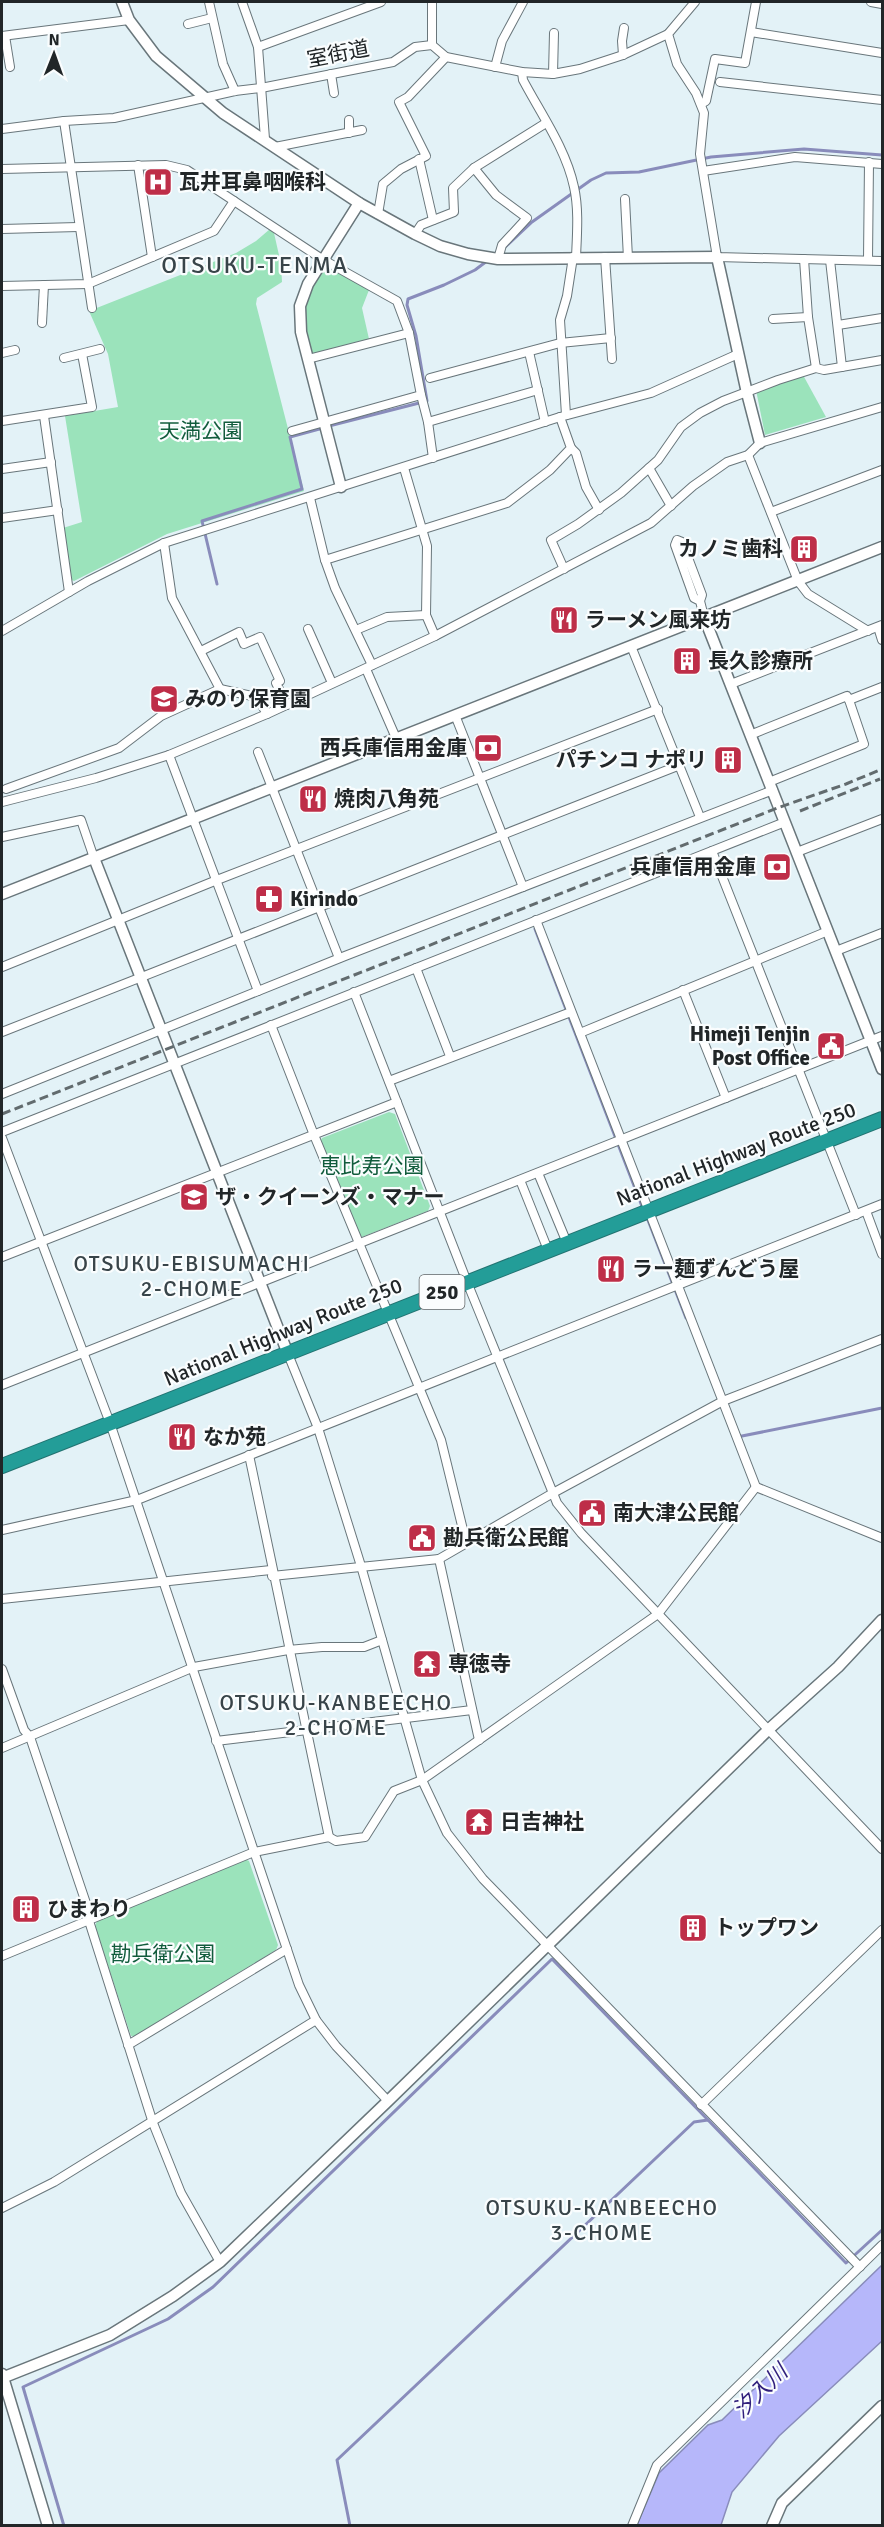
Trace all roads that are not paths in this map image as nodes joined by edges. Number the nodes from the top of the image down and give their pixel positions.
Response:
1 (122, 2) edge
2 (209, 2) edge
3 (242, 2) edge
4 (381, 2) edge
5 (432, 2) edge
6 (523, 2) edge
7 (695, 2) edge
8 (756, 2) edge
9 (871, 2) edge
10 (882, 3) edge
11 (213, 18) junction
12 (129, 20) junction
13 (188, 24) dead end
14 (624, 28) dead end
15 (751, 32) junction
16 (554, 33) dead end
17 (668, 34) junction
18 (3, 36) edge
19 (432, 45) junction
20 (258, 46) junction
21 (882, 53) edge
22 (623, 55) junction
23 (446, 57) junction
24 (10, 67) dead end
25 (495, 67) junction
26 (522, 72) junction
27 (331, 74) junction
28 (553, 74) junction
29 (720, 82) dead end
30 (261, 88) junction
31 (235, 91) junction
32 (334, 93) dead end
33 (203, 97) junction
34 (882, 100) edge
35 (701, 104) junction
36 (349, 120) dead end
37 (64, 121) junction
38 (546, 123) junction
39 (2, 129) edge
40 (362, 130) dead end
41 (349, 133) junction
42 (265, 139) junction
43 (274, 147) junction
44 (419, 159) junction
45 (869, 162) junction
46 (882, 164) edge
47 (138, 165) junction
48 (71, 167) junction
49 (474, 168) junction
50 (702, 168) junction
51 (2, 169) edge
52 (625, 199) dead end
53 (234, 201) junction
54 (359, 203) junction
55 (378, 214) junction
56 (433, 220) junction
57 (78, 227) junction
58 (2, 229) edge
59 (415, 234) junction
60 (152, 257) junction
61 (575, 257) junction
62 (605, 257) junction
63 (717, 257) junction
64 (628, 258) junction
65 (322, 259) junction
66 (498, 259) junction
67 (804, 259) junction
68 (830, 260) junction
69 (868, 260) junction
70 (882, 261) edge
71 (88, 284) junction
72 (44, 285) junction
73 (2, 286) edge
74 (92, 308) dead end
75 (808, 316) junction
76 (882, 318) edge
77 (773, 319) dead end
78 (42, 323) dead end
79 (838, 325) junction
80 (409, 333) junction
81 (611, 338) junction
82 (560, 343) junction
83 (100, 349) dead end
84 (15, 350) dead end
85 (529, 352) junction
86 (2, 353) edge
87 (81, 354) junction
88 (738, 354) junction
89 (64, 358) dead end
90 (308, 359) junction
91 (612, 359) dead end
92 (882, 360) edge
93 (816, 368) junction
94 (842, 368) junction
95 (430, 378) dead end
96 (538, 390) junction
97 (747, 393) junction
98 (422, 395) junction
99 (882, 407) edge
100 (44, 416) junction
101 (563, 416) junction
102 (2, 421) edge
103 (429, 422) junction
104 (545, 422) junction
105 (322, 423) junction
106 (292, 431) dead end
107 (760, 443) junction
108 (571, 448) junction
109 (748, 455) junction
110 (434, 458) junction
111 (51, 462) junction
112 (404, 468) junction
113 (649, 468) junction
114 (2, 469) edge
115 (882, 470) edge
116 (340, 487) junction
117 (310, 498) junction
118 (671, 506) junction
119 (58, 510) junction
120 (599, 510) junction
121 (771, 512) junction
122 (2, 518) edge
123 (423, 531) junction
124 (164, 543) junction
125 (882, 547) edge
126 (325, 560) junction
127 (564, 569) junction
128 (798, 581) junction
129 (69, 592) junction
130 (700, 601) junction
131 (426, 615) junction
132 (704, 617) junction
133 (880, 626) edge
134 (308, 630) dead end
135 (356, 630) junction
136 (2, 631) edge
137 (868, 631) junction
138 (435, 636) junction
139 (882, 640) edge
140 (632, 646) junction
141 (201, 651) junction
142 (369, 667) junction
143 (332, 683) junction
144 (731, 684) junction
145 (882, 687) edge
146 (220, 689) junction
147 (849, 700) junction
148 (287, 705) junction
149 (658, 709) junction
150 (267, 714) junction
151 (454, 715) junction
152 (750, 735) junction
153 (396, 738) junction
154 (258, 752) dead end
155 (169, 754) junction
156 (680, 765) junction
157 (480, 779) junction
158 (4, 785) edge
159 (273, 786) junction
160 (771, 786) junction
161 (5, 802) edge
162 (700, 817) junction
163 (194, 819) junction
164 (882, 819) edge
165 (785, 822) junction
166 (503, 836) junction
167 (2, 837) edge
168 (297, 850) junction
169 (712, 851) junction
170 (797, 852) junction
171 (94, 858) junction
172 (217, 880) junction
173 (523, 887) junction
174 (2, 894) edge
175 (320, 906) junction
176 (119, 920) junction
177 (536, 920) junction
178 (828, 931) junction
179 (882, 933) edge
180 (238, 938) junction
181 (836, 951) junction
182 (339, 958) junction
183 (756, 961) junction
184 (2, 967) edge
185 (416, 968) junction
186 (141, 977) junction
187 (683, 990) junction
188 (258, 991) junction
189 (354, 992) junction
190 (571, 1012) junction
191 (271, 1025) junction
192 (162, 1029) junction
193 (2, 1032) edge
194 (580, 1033) junction
195 (882, 1036) edge
196 (871, 1040) junction
197 (450, 1056) junction
198 (176, 1063) junction
199 (882, 1069) edge
200 (799, 1070) junction
201 (389, 1081) junction
202 (2, 1094) edge
203 (726, 1098) junction
204 (397, 1102) junction
205 (882, 1119) edge
206 (2, 1132) edge
207 (314, 1135) junction
208 (2, 1138) edge
209 (621, 1140) junction
210 (826, 1140) junction
211 (218, 1173) junction
212 (538, 1173) junction
213 (520, 1180) junction
214 (882, 1204) edge
215 (649, 1211) junction
216 (866, 1211) junction
217 (440, 1212) junction
218 (856, 1215) junction
219 (41, 1243) junction
220 (567, 1243) junction
221 (359, 1244) junction
222 (548, 1250) junction
223 (882, 1254) edge
224 (2, 1257) edge
225 (467, 1282) junction
226 (260, 1283) junction
227 (678, 1285) junction
228 (387, 1313) junction
229 (882, 1339) edge
230 (83, 1352) junction
231 (288, 1354) junction
232 (497, 1356) junction
233 (2, 1385) edge
234 (418, 1387) junction
235 (723, 1401) junction
236 (110, 1423) junction
237 (318, 1428) junction
238 (249, 1455) junction
239 (2, 1466) edge
240 (756, 1487) junction
241 (552, 1493) junction
242 (137, 1500) junction
243 (2, 1530) edge
244 (882, 1538) edge
245 (466, 1542) junction
246 (439, 1558) junction
247 (361, 1566) junction
248 (272, 1573) junction
249 (163, 1582) junction
250 (2, 1599) edge
251 (658, 1614) junction
252 (882, 1620) edge
253 (382, 1640) junction
254 (288, 1650) junction
255 (194, 1667) junction
256 (2, 1668) edge
257 (472, 1710) junction
258 (403, 1718) junction
259 (307, 1730) junction
260 (768, 1730) junction
261 (30, 1737) junction
262 (479, 1740) junction
263 (216, 1741) junction
264 (2, 1748) edge
265 (422, 1780) junction
266 (329, 1837) junction
267 (882, 1849) edge
268 (254, 1852) junction
269 (89, 1921) junction
270 (882, 1930) edge
271 (548, 1944) junction
272 (287, 1949) junction
273 (2, 1956) edge
274 (316, 2020) junction
275 (128, 2045) junction
276 (388, 2101) junction
277 (701, 2105) junction
278 (153, 2123) junction
279 (2, 2208) edge
280 (882, 2245) edge
281 (220, 2262) junction
282 (860, 2267) junction
283 (2, 2376) edge
284 (882, 2406) edge
285 (48, 2526) edge
286 (632, 2526) edge
287 (772, 2526) edge

1 - 12 street
2 - 11 street
3 - 20 street
4 - 20 street
5 - 19 street
6 - 25 street
7 - 17 street
8 - 15 street
9 - 10 street
11 - 13 street
11 - 31 street
12 - 18 street
12 - 33 street
14 - 22 street
15 - 21 street
15 - 35 street
16 - 28 street
17 - 22 street
17 - 35 street
18 - 24 street
19 - 23 street
19 - 27 street, 室街道
20 - 30 street
22 - 28 street
23 - 25 street
23 - 44 street
25 - 26 street
26 - 28 street
26 - 38 street
27 - 30 street, 室街道
27 - 32 street
29 - 34 street
30 - 31 street, 室街道
30 - 42 street
31 - 33 street, 室街道
33 - 37 street, 室街道
33 - 42 street
35 - 50 street
36 - 41 street
37 - 39 street, 室街道
37 - 48 street
38 - 49 street
38 - 61 street
40 - 41 street
41 - 43 street
42 - 43 street
43 - 54 street
44 - 55 street
44 - 56 street
45 - 46 street
45 - 50 street
45 - 69 street
47 - 48 street
47 - 53 street
47 - 60 street
48 - 51 street
48 - 57 street
49 - 56 street
49 - 66 street
50 - 63 street
52 - 64 street
53 - 60 street
53 - 65 street
54 - 55 street
54 - 65 street
55 - 59 street
56 - 59 street
57 - 58 street
57 - 71 street
59 - 66 street
60 - 71 street
61 - 62 street
61 - 66 street
61 - 82 street
62 - 64 street
62 - 81 street
63 - 64 street
63 - 67 street
63 - 88 street
65 - 80 street
65 - 90 street
67 - 68 street
67 - 75 street
68 - 69 street
68 - 79 street
69 - 70 street
71 - 72 street
71 - 74 street
72 - 73 street
72 - 78 street
75 - 77 street
75 - 93 street
76 - 79 street
79 - 94 street
80 - 90 street
80 - 98 street
81 - 82 street
81 - 91 street
82 - 85 street
82 - 101 street
83 - 87 street
84 - 86 street
85 - 95 street
85 - 96 street
87 - 89 street
87 - 100 street
88 - 97 street
88 - 101 street
90 - 105 street
92 - 94 street
93 - 94 street
93 - 97 street
96 - 103 street
96 - 104 street
97 - 107 street
97 - 113 street
98 - 103 street
98 - 105 street
99 - 107 street
100 - 102 street
100 - 111 street
101 - 104 street
101 - 108 street
103 - 110 street
104 - 110 street
105 - 106 street
105 - 116 street
107 - 109 street
108 - 120 street
108 - 123 street
109 - 118 street
109 - 121 street
110 - 112 street
111 - 114 street
111 - 119 street
112 - 116 street
112 - 123 street
113 - 118 street
113 - 120 street
115 - 121 street
116 - 117 street
117 - 124 street
117 - 126 street
118 - 127 street
119 - 122 street
119 - 129 street
120 - 127 street
121 - 128 street
123 - 126 street
123 - 131 street
124 - 129 street
124 - 141 street
125 - 128 street
126 - 135 street
127 - 138 street
128 - 132 street
128 - 137 street
129 - 136 street
130 - 130 street
130 - 132 street
131 - 135 street
131 - 138 street
132 - 140 street
132 - 144 street
133 - 137 street
133 - 139 street
134 - 143 street
135 - 142 street
137 - 144 street
138 - 142 street
140 - 149 street
140 - 151 street
141 - 146 street
141 - 148 street
142 - 143 street
142 - 153 street
143 - 148 street
144 - 152 street
145 - 147 street
146 - 150 street
146 - 158 street
147 - 152 street
147 - 160 street
148 - 150 street
149 - 156 street
149 - 157 street
150 - 155 street
151 - 153 street
151 - 157 street
152 - 160 street
153 - 159 street
154 - 159 street
155 - 161 street
155 - 163 street
156 - 162 street
156 - 166 street
157 - 166 street
157 - 168 street
158 - 161 street
159 - 163 street
159 - 168 street
160 - 162 street
160 - 165 street
162 - 173 street
163 - 171 street
163 - 172 street
164 - 170 street
165 - 169 street
165 - 170 street
166 - 173 street
166 - 175 street
167 - 171 street
168 - 172 street
168 - 175 street
169 - 177 street
169 - 183 street
170 - 178 street
171 - 174 street
171 - 176 street
172 - 176 street
172 - 180 street
173 - 182 street
175 - 180 street
175 - 182 street
176 - 184 street
176 - 186 street
177 - 185 street
177 - 190 street
178 - 181 street
178 - 183 street
179 - 181 street
180 - 186 street
180 - 188 street
181 - 196 street
182 - 188 street
183 - 187 street
183 - 200 street
185 - 189 street
185 - 197 street
186 - 192 street
186 - 193 street
187 - 194 street
187 - 203 street
188 - 192 street
189 - 191 street
189 - 201 street
190 - 194 street
190 - 197 street
191 - 198 street
191 - 207 street
192 - 198 street
192 - 202 street
194 - 209 street
195 - 196 street
196 - 199 street
196 - 200 street
197 - 201 street
198 - 206 street
198 - 211 street
200 - 203 street
200 - 210 street
201 - 204 street
203 - 209 street
204 - 207 street
204 - 217 street
205 - 210 highway, National Highway Route 250 / 250
207 - 211 street
207 - 221 street
208 - 219 street
209 - 212 street
209 - 215 street
210 - 215 highway, National Highway Route 250 / 250
210 - 218 street
211 - 219 street
211 - 226 street
212 - 213 street
212 - 220 street
213 - 217 street
213 - 222 street
214 - 216 street
215 - 220 highway, National Highway Route 250 / 250
215 - 227 street
216 - 218 street
216 - 223 street
217 - 221 street
217 - 225 street
218 - 227 street
219 - 224 street
219 - 230 street
220 - 222 highway, National Highway Route 250 / 250
221 - 226 street
221 - 228 street
222 - 225 highway, National Highway Route 250 / 250
225 - 228 highway, National Highway Route 250 / 250
225 - 232 street
226 - 230 street
226 - 231 street
227 - 232 street
227 - 235 street
228 - 231 highway, National Highway Route 250 / 250
228 - 234 street
229 - 235 street
230 - 233 street
230 - 236 street
231 - 236 highway, National Highway Route 250 / 250
231 - 237 street
232 - 234 street
232 - 241 street
234 - 237 street
234 - 245 street
235 - 240 street
235 - 241 street
236 - 239 highway, National Highway Route 250 / 250
236 - 242 street
237 - 238 street
237 - 247 street
238 - 242 street
238 - 248 street
240 - 244 street
240 - 251 street
241 - 245 street
241 - 251 street
242 - 243 street
242 - 249 street
245 - 246 street
246 - 247 street
246 - 257 street
247 - 248 street
247 - 253 street
248 - 249 street
248 - 254 street
249 - 250 street
249 - 255 street
251 - 260 street
251 - 262 street
252 - 260 street
253 - 254 street
253 - 258 street
254 - 255 street
254 - 259 street
255 - 261 street
255 - 263 street
256 - 261 street
257 - 258 street
257 - 262 street
258 - 259 street
258 - 265 street
259 - 263 street
259 - 266 street
260 - 267 street
260 - 271 street
261 - 264 street
261 - 269 street
262 - 265 street
263 - 268 street
265 - 266 street
265 - 271 street
266 - 268 street
268 - 269 street
268 - 272 street
269 - 273 street
269 - 275 street
270 - 277 street
271 - 276 street
271 - 277 street
272 - 274 street
272 - 275 street
274 - 276 street
274 - 278 street
275 - 278 street
276 - 281 street
277 - 282 street
278 - 279 street
278 - 281 street
280 - 282 street
281 - 283 street
282 - 286 street
283 - 285 street
284 - 287 street

